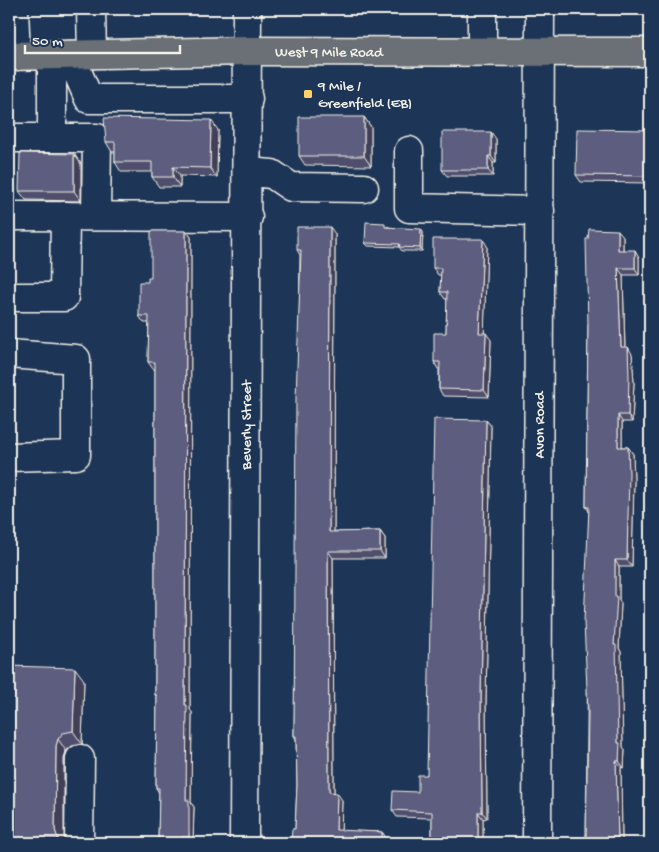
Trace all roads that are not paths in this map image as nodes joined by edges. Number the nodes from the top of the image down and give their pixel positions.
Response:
1 (14, 9) edge
2 (91, 9) edge
3 (247, 9) edge
4 (482, 9) edge
5 (540, 9) edge
6 (248, 51) junction
7 (482, 51) junction
8 (541, 51) junction
9 (650, 52) edge
10 (71, 54) junction
11 (12, 56) edge
12 (248, 99) junction
13 (9, 138) edge
14 (52, 138) junction
15 (409, 151) dead end
16 (247, 172) junction
17 (364, 188) dead end
18 (540, 211) junction
19 (9, 216) edge
20 (65, 216) junction
21 (96, 216) junction
22 (248, 217) junction
23 (9, 297) edge
24 (9, 354) edge
25 (9, 457) edge
26 (80, 759) dead end
27 (79, 843) edge
28 (244, 843) edge
29 (537, 843) edge

1 - 11 street
2 - 10 street
3 - 6 street, Beverly Street
4 - 7 street
5 - 8 street, Avon Road
6 - 7 main road, West 9 Mile Road
6 - 10 main road, West 9 Mile Road
6 - 12 street, Beverly Street
7 - 8 main road, West 9 Mile Road
8 - 9 main road, West 9 Mile Road
8 - 18 street, Avon Road
10 - 11 main road, West 9 Mile Road
10 - 12 street
10 - 14 street
12 - 16 street, Beverly Street
13 - 14 street
14 - 21 street
15 - 18 street
16 - 17 street
16 - 22 street, Beverly Street
18 - 29 street, Avon Road
19 - 20 street
20 - 21 street
20 - 23 street
21 - 22 street
22 - 28 street, Beverly Street
24 - 25 street
26 - 27 street

